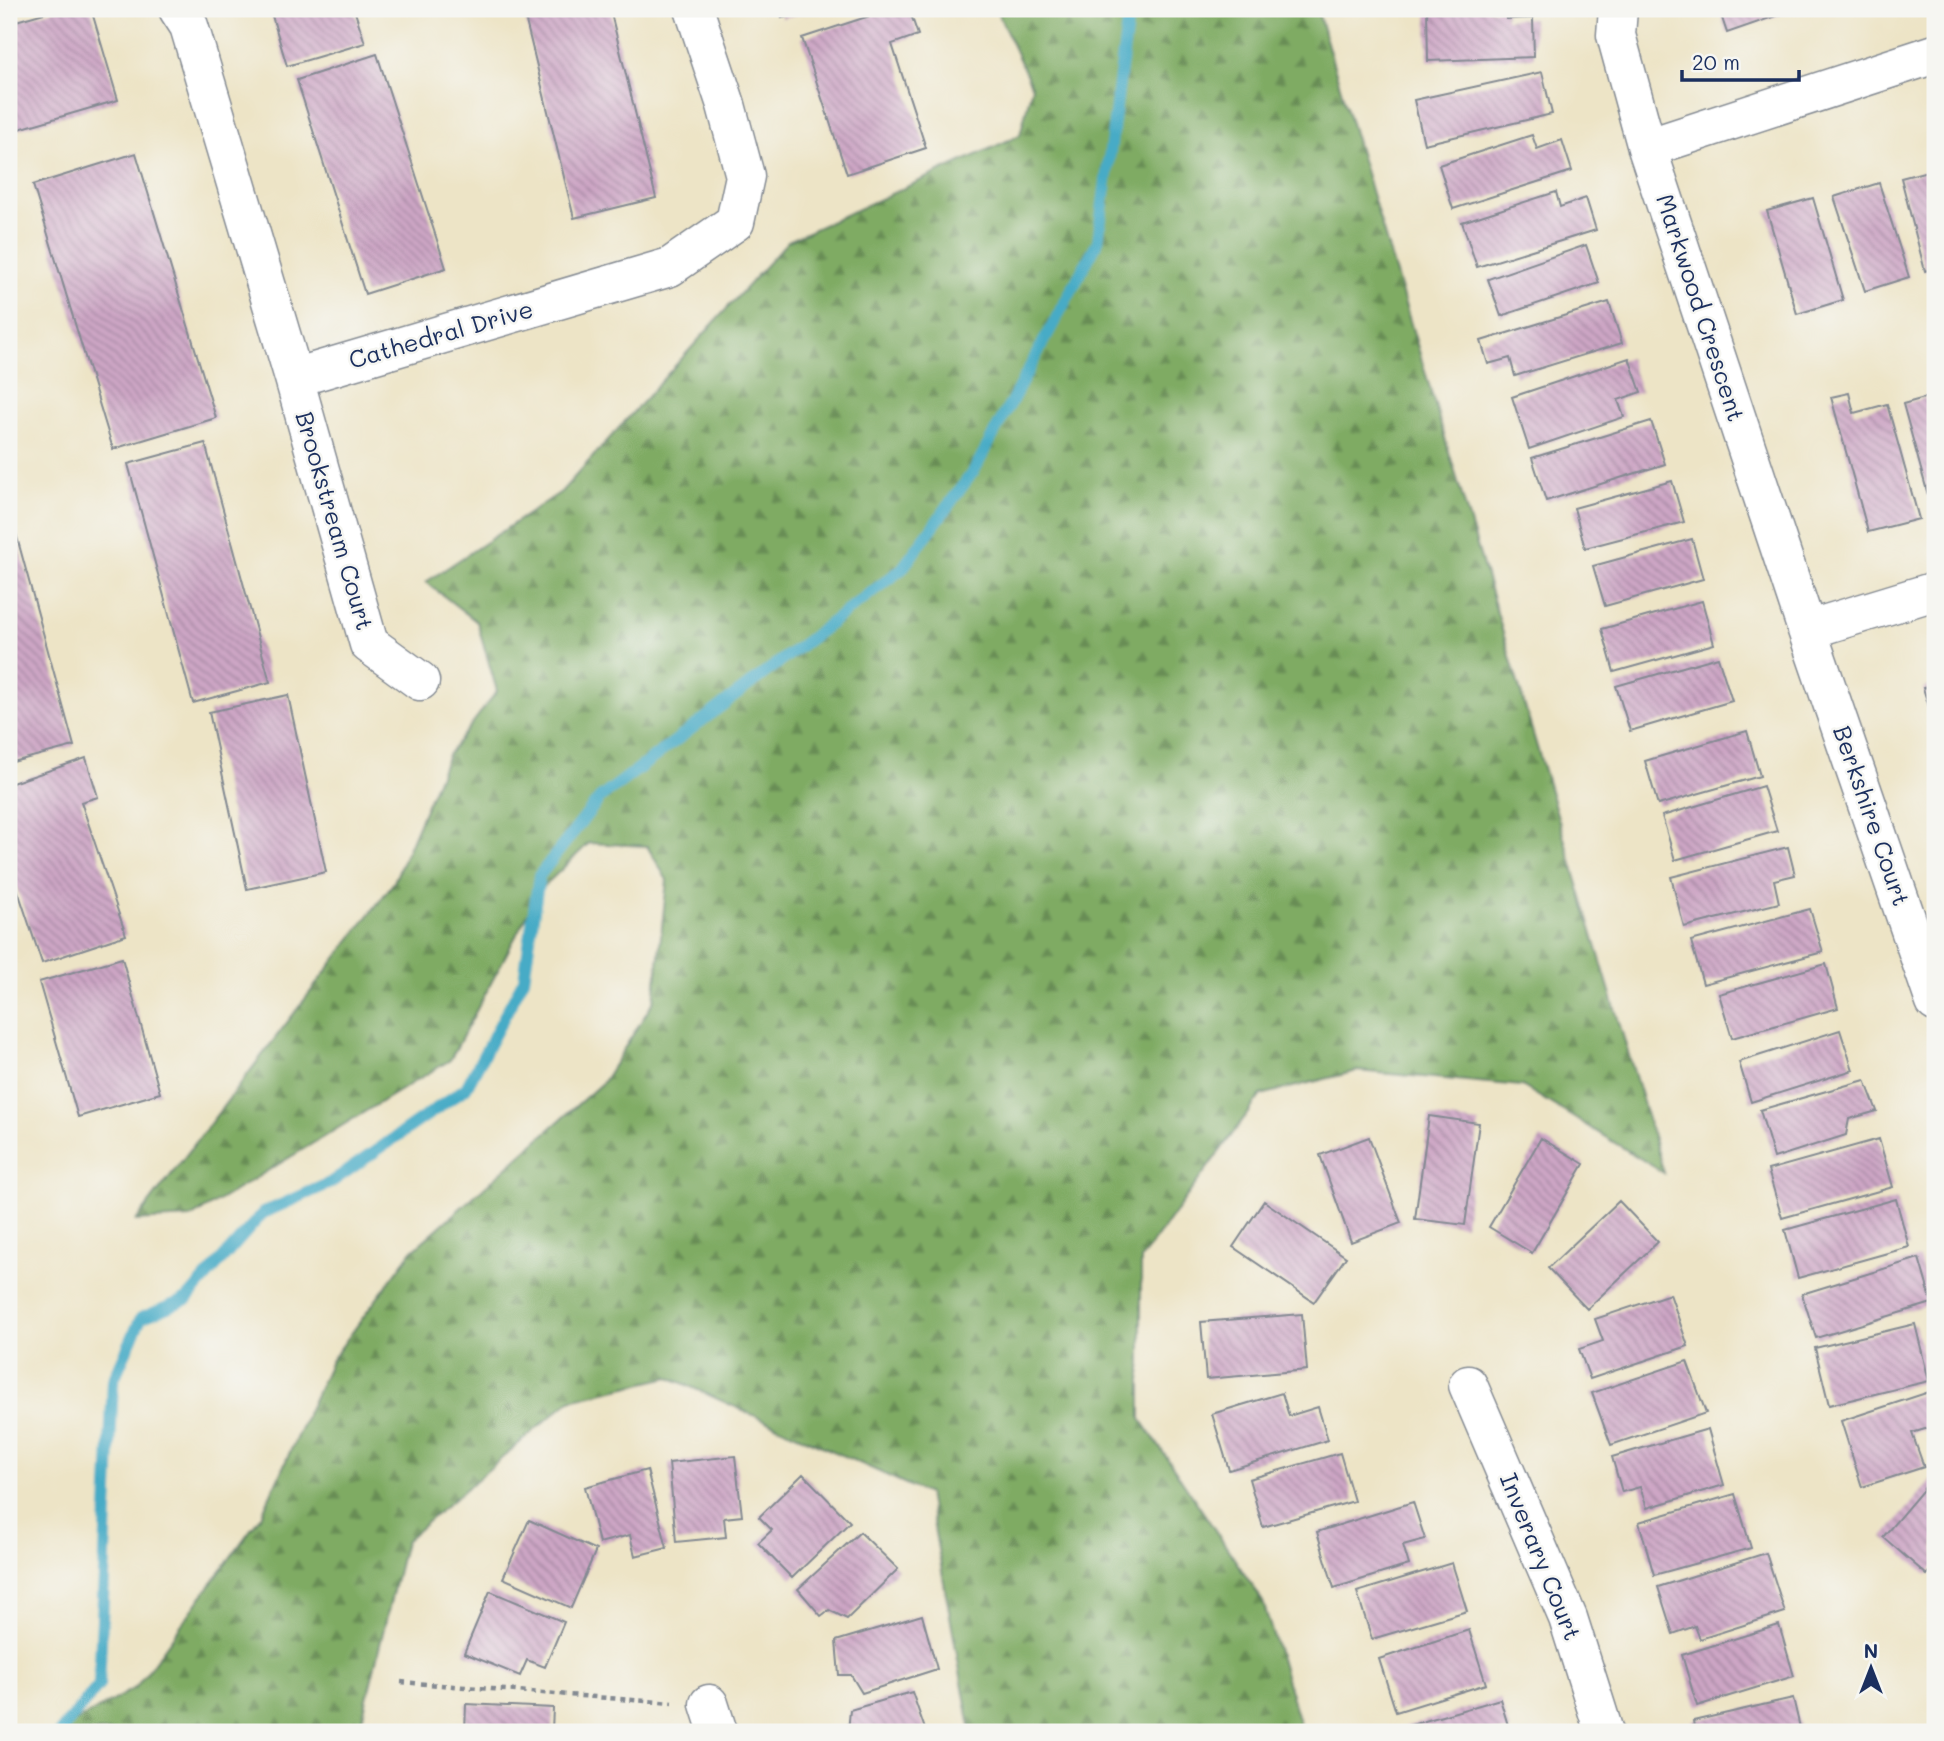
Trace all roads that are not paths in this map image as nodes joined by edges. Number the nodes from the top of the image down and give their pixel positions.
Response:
1 (178, 9) edge
2 (694, 9) edge
3 (1618, 9) edge
4 (1935, 54) edge
5 (1647, 148) junction
6 (294, 378) junction
7 (1935, 591) edge
8 (1807, 630) junction
9 (420, 681) dead end
10 (1935, 1002) edge
11 (1468, 1385) dead end
12 (1604, 1732) edge

1 - 6 street
2 - 6 street, Cathedral Drive
3 - 5 street, Markwood Crescent
4 - 5 street
5 - 8 street, Markwood Crescent
6 - 9 street, Brookstream Court
7 - 8 street
8 - 10 street, Berkshire Court
11 - 12 street, Inverary Court

